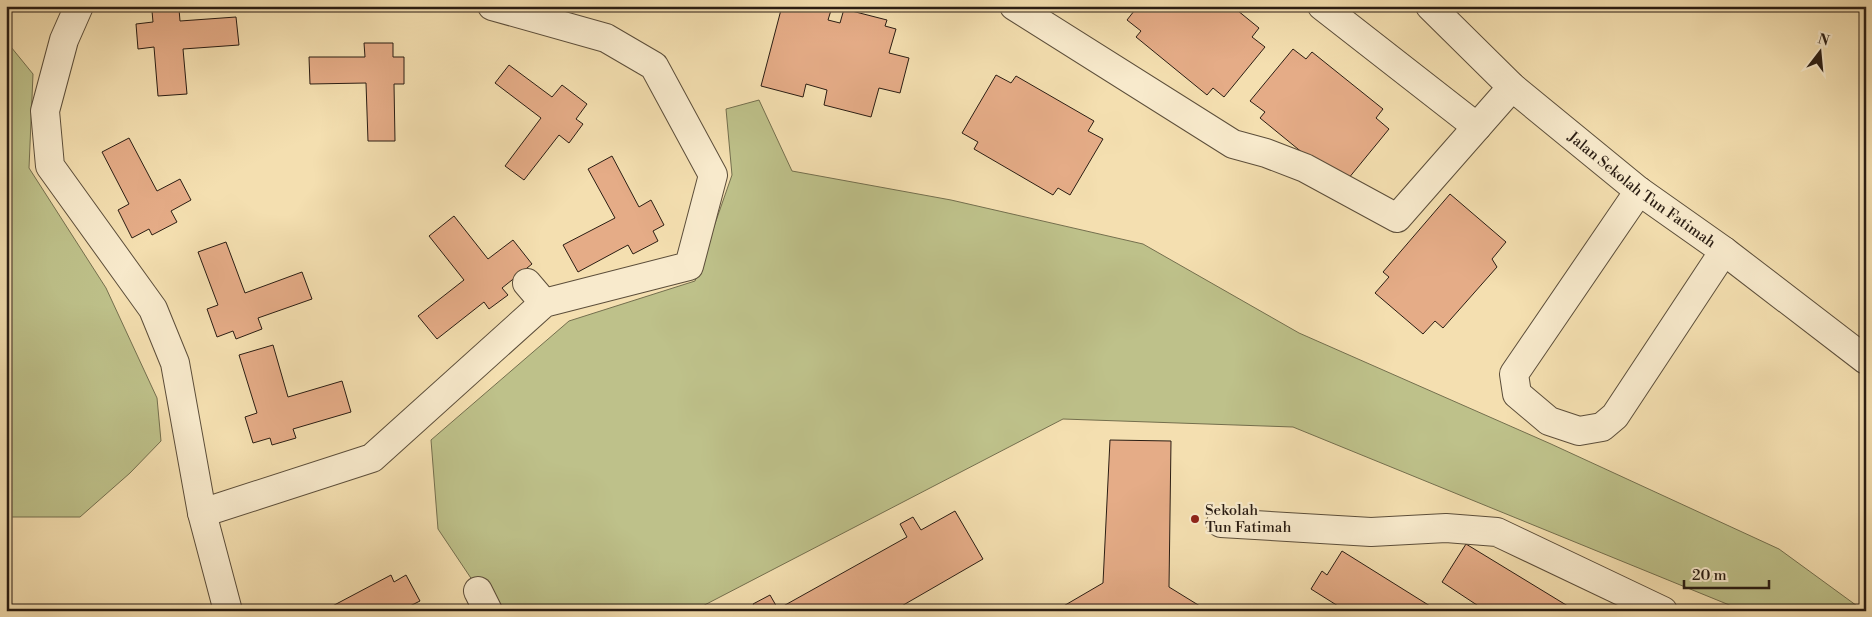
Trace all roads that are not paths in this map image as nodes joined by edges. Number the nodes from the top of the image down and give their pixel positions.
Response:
1 (79, 6) edge
2 (492, 6) edge
3 (1014, 6) edge
4 (1322, 6) edge
5 (1430, 6) edge
6 (1512, 87) junction
7 (1477, 126) junction
8 (1639, 191) junction
9 (1724, 251) junction
10 (1866, 360) edge
11 (202, 513) junction
12 (1221, 524) dead end
13 (228, 611) edge
14 (1663, 611) edge

1 - 11 street
2 - 11 street
3 - 7 street
4 - 7 street
5 - 6 street, Jalan Sekolah Tun Fatimah
6 - 7 street
6 - 8 street, Jalan Sekolah Tun Fatimah
8 - 9 street, Jalan Sekolah Tun Fatimah
8 - 9 street
9 - 10 street, Jalan Sekolah Tun Fatimah
11 - 13 street
12 - 14 street

